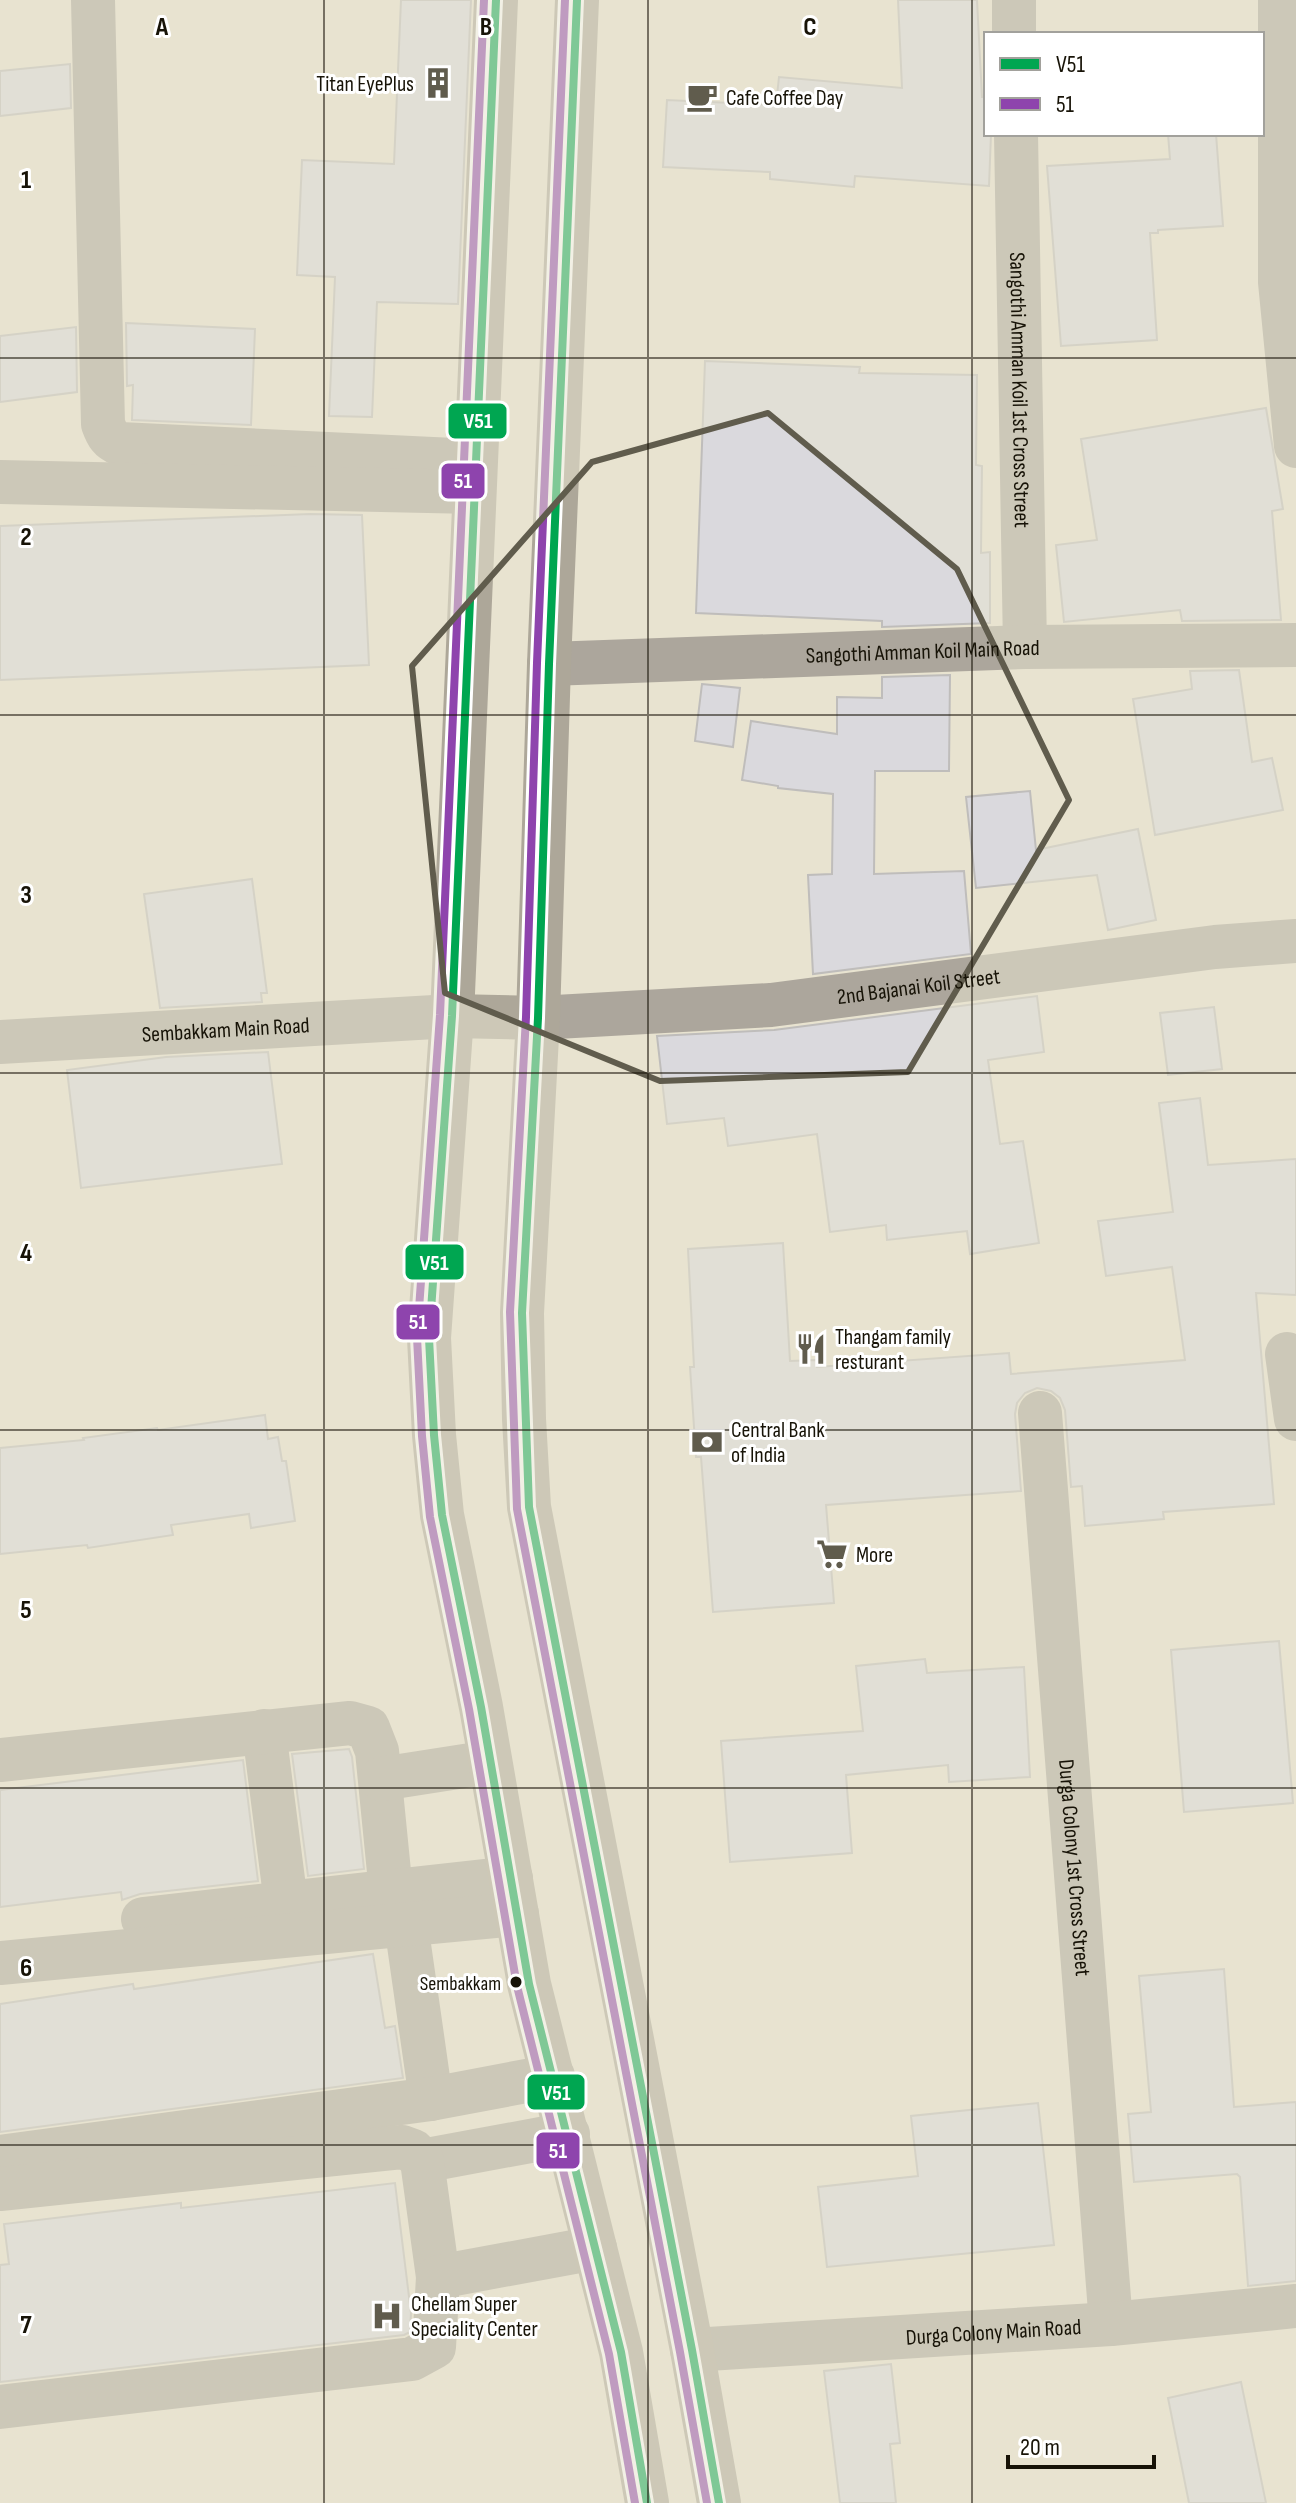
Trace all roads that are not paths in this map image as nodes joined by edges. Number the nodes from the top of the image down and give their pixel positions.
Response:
1 (93, 0) edge
2 (496, 0) edge
3 (577, 0) edge
4 (1014, 0) edge
5 (1280, 0) edge
6 (1014, 32) edge
7 (1016, 136) edge
8 (1296, 446) edge
9 (474, 477) junction
10 (0, 482) edge
11 (1296, 645) edge
12 (1025, 647) junction
13 (549, 664) junction
14 (1296, 941) edge
15 (452, 1016) junction
16 (538, 1018) junction
17 (0, 1042) edge
18 (1287, 1354) dead end
19 (1040, 1413) dead end
20 (1296, 1419) edge
21 (264, 1731) junction
22 (0, 1760) edge
23 (490, 1762) junction
24 (381, 1779) junction
25 (514, 1896) junction
26 (286, 1903) junction
27 (398, 1908) junction
28 (0, 1934) edge
29 (0, 1963) edge
30 (553, 2076) junction
31 (431, 2099) junction
32 (568, 2134) junction
33 (0, 2157) edge
34 (422, 2161) junction
35 (0, 2189) edge
36 (595, 2248) junction
37 (438, 2277) junction
38 (1296, 2306) edge
39 (1111, 2324) junction
40 (692, 2350) junction
41 (0, 2407) edge
42 (647, 2503) edge
43 (719, 2503) edge

1 - 9 street
2 - 9 main road
3 - 13 main road
4 - 6 street
5 - 8 street
7 - 12 street, Sangothi Amman Koil 1st Cross Street
9 - 10 street
9 - 15 main road
11 - 12 street, Sangothi Amman Koil Main Road
12 - 13 street, Sangothi Amman Koil Main Road
13 - 16 main road
14 - 16 street, 2nd Bajanai Koil Street
15 - 16 main road
15 - 17 street, Sembakkam Main Road
15 - 23 main road
16 - 40 main road
18 - 20 street
19 - 39 street, Durga Colony 1st Cross Street
21 - 22 street
21 - 24 street
21 - 26 street
23 - 24 street
23 - 25 main road
24 - 27 street
25 - 27 street
25 - 30 main road
26 - 27 street
26 - 28 street
27 - 29 street
27 - 31 street
30 - 31 street
30 - 32 main road
31 - 33 street
32 - 34 street
32 - 36 main road
34 - 35 street
34 - 37 street
36 - 37 street
36 - 42 main road
37 - 41 street
38 - 39 street, Durga Colony Main Road
39 - 40 street, Durga Colony Main Road
40 - 43 main road

